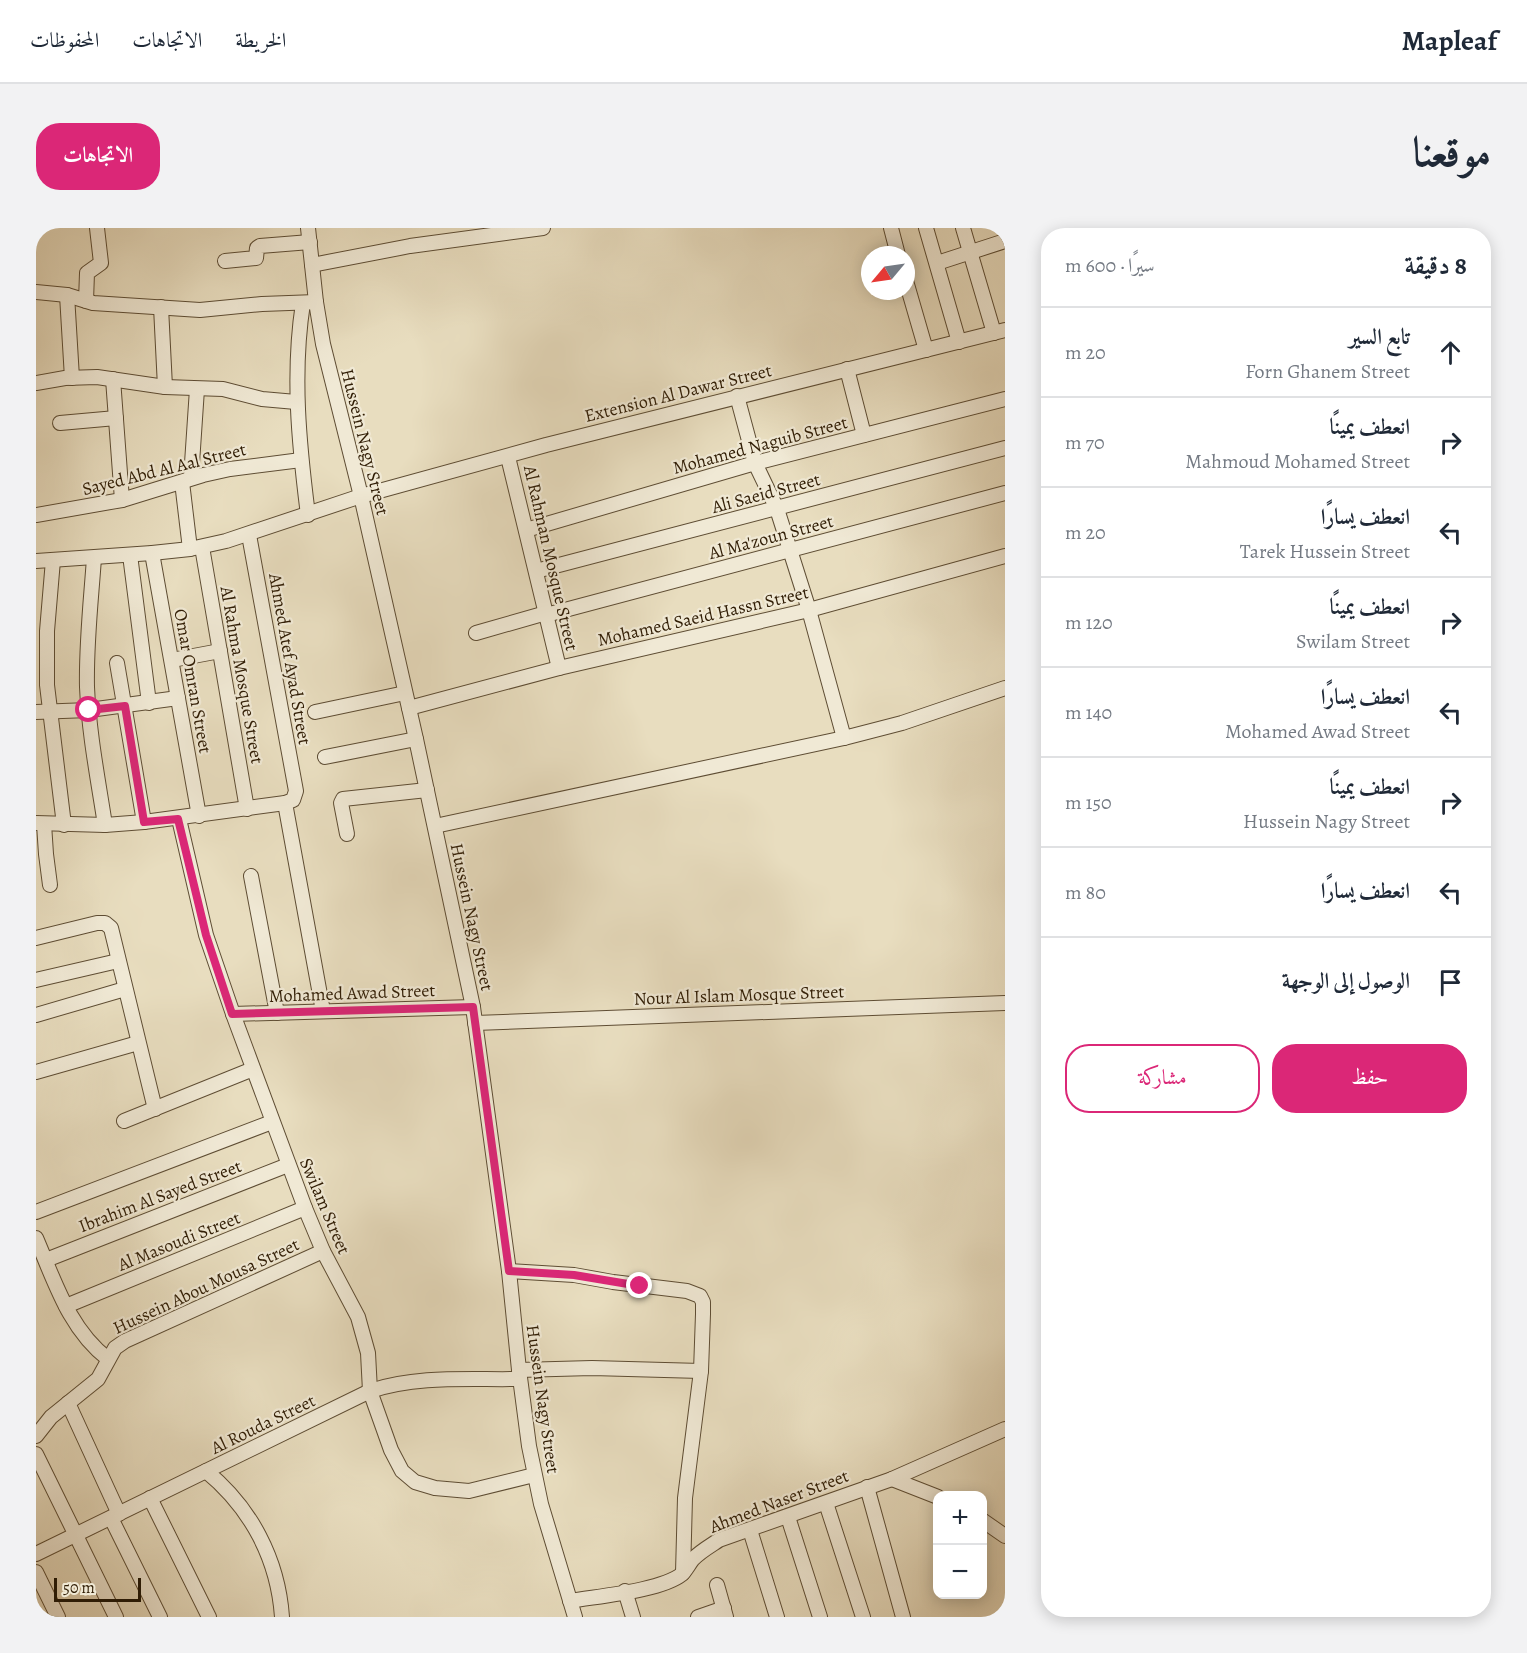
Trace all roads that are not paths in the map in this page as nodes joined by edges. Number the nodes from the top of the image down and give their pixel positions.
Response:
1 (97, 228) edge
2 (543, 228) edge
3 (891, 228) edge
4 (927, 228) edge
5 (963, 228) edge
6 (998, 228) edge
7 (309, 235) edge
8 (1004, 244) edge
9 (896, 246) edge
10 (970, 254) junction
11 (225, 261) dead end
12 (937, 263) junction
13 (312, 265) junction
14 (36, 292) edge
15 (67, 295) junction
16 (912, 300) edge
17 (86, 301) junction
18 (309, 303) junction
19 (161, 307) junction
20 (1000, 332) edge
21 (959, 342) junction
22 (926, 350) junction
23 (847, 369) junction
24 (72, 378) junction
25 (113, 379) junction
26 (36, 383) edge
27 (165, 387) junction
28 (197, 389) junction
29 (737, 396) junction
30 (1005, 399) edge
31 (296, 402) junction
32 (116, 418) junction
33 (60, 423) dead end
34 (864, 435) junction
35 (1005, 448) edge
36 (508, 457) junction
37 (301, 460) junction
38 (756, 463) junction
39 (187, 480) junction
40 (1005, 493) edge
41 (361, 496) junction
42 (122, 500) junction
43 (777, 509) junction
44 (36, 515) edge
45 (308, 515) junction
46 (526, 530) junction
47 (249, 535) junction
48 (196, 548) junction
49 (790, 551) junction
50 (152, 553) junction
51 (130, 555) junction
52 (1005, 556) edge
53 (94, 558) junction
54 (53, 560) junction
55 (36, 561) edge
56 (536, 571) junction
57 (809, 610) junction
58 (546, 614) junction
59 (476, 633) dead end
60 (220, 651) junction
61 (172, 660) junction
62 (117, 663) dead end
63 (559, 668) junction
64 (1005, 688) edge
65 (405, 693) junction
66 (178, 698) junction
67 (149, 703) junction
68 (125, 706) junction
69 (409, 708) junction
70 (89, 710) junction
71 (42, 712) edge
72 (315, 712) dead end
73 (844, 738) junction
74 (416, 739) junction
75 (325, 757) dead end
76 (427, 790) junction
77 (285, 803) junction
78 (247, 808) junction
79 (199, 816) junction
80 (178, 819) junction
81 (144, 822) junction
82 (40, 824) edge
83 (64, 825) junction
84 (105, 825) junction
85 (435, 826) junction
86 (347, 834) dead end
87 (251, 876) dead end
88 (50, 885) dead end
89 (36, 938) edge
90 (118, 961) junction
91 (36, 980) edge
92 (125, 989) junction
93 (1005, 1003) edge
94 (473, 1007) junction
95 (323, 1011) junction
96 (277, 1013) junction
97 (232, 1014) junction
98 (36, 1015) edge
99 (475, 1023) junction
100 (138, 1042) junction
101 (253, 1069) junction
102 (36, 1072) edge
103 (155, 1109) junction
104 (124, 1121) dead end
105 (272, 1122) junction
106 (288, 1166) junction
107 (306, 1209) junction
108 (36, 1212) edge
109 (36, 1238) edge
110 (323, 1251) junction
111 (46, 1260) junction
112 (509, 1271) junction
113 (66, 1306) junction
114 (108, 1359) junction
115 (701, 1371) junction
116 (519, 1375) junction
117 (370, 1391) junction
118 (68, 1403) junction
119 (1005, 1429) edge
120 (36, 1436) edge
121 (36, 1454) edge
122 (206, 1471) junction
123 (534, 1475) junction
124 (892, 1479) junction
125 (867, 1487) junction
126 (933, 1495) edge
127 (150, 1498) junction
128 (826, 1503) junction
129 (115, 1516) junction
130 (788, 1517) junction
131 (987, 1523) edge
132 (750, 1530) junction
133 (75, 1536) junction
134 (1005, 1536) edge
135 (36, 1553) edge
136 (36, 1572) edge
137 (683, 1574) junction
138 (717, 1585) dead end
139 (625, 1591) junction
140 (570, 1600) junction
141 (725, 1613) edge
142 (58, 1617) edge
143 (116, 1617) edge
144 (160, 1617) edge
145 (209, 1617) edge
146 (282, 1617) edge
147 (575, 1617) edge
148 (633, 1617) edge
149 (698, 1617) edge
150 (777, 1617) edge
151 (820, 1617) edge
152 (863, 1617) edge
153 (903, 1617) edge

1 - 17 street
2 - 13 street
3 - 9 street
4 - 12 street
5 - 10 street
6 - 8 street
7 - 11 street
7 - 13 street, Hussein Nagy Street
8 - 10 street
10 - 12 street
10 - 20 street
12 - 21 street
13 - 18 street, Hussein Nagy Street
14 - 15 street
15 - 17 street
15 - 24 street
16 - 22 street
17 - 19 street
18 - 19 street
18 - 31 street
18 - 41 street, Hussein Nagy Street
19 - 27 street
20 - 21 street, Extension Al Dawar Street
21 - 22 street, Extension Al Dawar Street
22 - 23 street, Extension Al Dawar Street
23 - 29 street, Extension Al Dawar Street
23 - 34 street
24 - 25 street
24 - 26 street
25 - 27 street
25 - 32 street
27 - 28 street
28 - 31 street
28 - 39 street, Al Rahma Mosque Street
29 - 36 street, Extension Al Dawar Street
29 - 38 street
30 - 34 street, Mohamed Naguib Street
31 - 37 street
32 - 33 street
32 - 42 street
34 - 38 street, Mohamed Naguib Street
35 - 43 street, Ali Saeid Street
36 - 41 street, Extension Al Dawar Street
36 - 46 street, Al Rahman Mosque Street
37 - 39 street, Sayed Abd Al Aal Street
37 - 45 street
38 - 43 street
38 - 46 street, Mohamed Naguib Street
39 - 42 street, Sayed Abd Al Aal Street
39 - 48 street, Al Rahma Mosque Street
40 - 49 street, Al Ma'zoun Street
41 - 45 street, Extension Al Dawar Street
41 - 65 street, Hussein Nagy Street
42 - 44 street, Sayed Abd Al Aal Street
43 - 49 street
43 - 56 street, Ali Saeid Street
45 - 47 street, Extension Al Dawar Street
46 - 56 street, Al Rahman Mosque Street
47 - 48 street, Extension Al Dawar Street
47 - 77 street, Ahmed Atef Ayad Street
48 - 50 street, Extension Al Dawar Street
48 - 60 street, Al Rahma Mosque Street
49 - 57 street
49 - 58 street, Al Ma'zoun Street
50 - 51 street, Extension Al Dawar Street
50 - 61 street, Omar Omran Street
51 - 53 street, Extension Al Dawar Street
51 - 67 street
52 - 57 street, Mohamed Saeid Hassn Street
53 - 54 street, Extension Al Dawar Street
53 - 70 street
54 - 55 street, Extension Al Dawar Street
54 - 71 street
56 - 58 street, Al Rahman Mosque Street
57 - 63 street, Mohamed Saeid Hassn Street
57 - 73 street
58 - 59 street, Al Ma'zoun Street
58 - 63 street, Al Rahman Mosque Street
60 - 61 street
60 - 78 street, Al Rahma Mosque Street
61 - 66 street, Omar Omran Street
62 - 68 street
63 - 69 street, Mohamed Saeid Hassn Street
64 - 73 street
65 - 69 street, Hussein Nagy Street
65 - 72 street
66 - 67 street
66 - 79 street, Omar Omran Street
67 - 68 street
68 - 70 street
68 - 81 street
69 - 74 street, Hussein Nagy Street
70 - 71 street
70 - 84 street
71 - 83 street
73 - 85 street
74 - 75 street
74 - 76 street, Hussein Nagy Street
76 - 85 street, Hussein Nagy Street
76 - 86 street
77 - 78 street
77 - 95 street
78 - 79 street
79 - 80 street
80 - 81 street
80 - 97 street, Swilam Street
81 - 84 street
82 - 83 street
82 - 88 street
83 - 84 street
85 - 94 street, Hussein Nagy Street
87 - 96 street
89 - 90 street
90 - 91 street
90 - 92 street
92 - 98 street
92 - 100 street
93 - 99 street, Nour Al Islam Mosque Street
94 - 95 street, Mohamed Awad Street
94 - 99 street, Hussein Nagy Street
95 - 96 street, Mohamed Awad Street
96 - 97 street, Mohamed Awad Street
97 - 101 street, Swilam Street
99 - 112 street, Hussein Nagy Street
100 - 102 street
100 - 103 street
101 - 103 street
101 - 105 street, Swilam Street
103 - 104 street
105 - 106 street, Swilam Street
105 - 108 street
106 - 107 street, Swilam Street
106 - 111 street, Ibrahim Al Sayed Street
107 - 110 street, Swilam Street
107 - 113 street, Al Masoudi Street
109 - 111 street
110 - 114 street, Hussein Abou Mousa Street
110 - 117 street, Swilam Street
111 - 113 street
112 - 115 street
112 - 116 street, Hussein Nagy Street
113 - 114 street
114 - 118 street, Hussein Abou Mousa Street
115 - 116 street, Al Rouda Street
115 - 137 street
116 - 117 street, Al Rouda Street
116 - 123 street, Hussein Nagy Street
117 - 122 street, Al Rouda Street
117 - 123 street, Swilam Street
118 - 120 street, Hussein Abou Mousa Street
118 - 129 street
119 - 124 street, Ahmed Naser Street
121 - 133 street
122 - 127 street, Al Rouda Street
122 - 146 street
123 - 140 street, Hussein Nagy Street
124 - 125 street, Ahmed Naser Street
124 - 126 street
125 - 128 street, Ahmed Naser Street
125 - 153 street
127 - 129 street, Al Rouda Street
127 - 145 street
128 - 130 street, Ahmed Naser Street
128 - 152 street
129 - 133 street, Al Rouda Street
129 - 144 street
130 - 132 street, Ahmed Naser Street
130 - 151 street
131 - 134 street
132 - 137 street, Ahmed Naser Street
132 - 150 street
133 - 135 street, Al Rouda Street
133 - 143 street
136 - 142 street
137 - 139 street, Ahmed Naser Street
138 - 141 street
139 - 140 street, Ahmed Naser Street
139 - 148 street
140 - 147 street, Hussein Nagy Street
141 - 149 street

